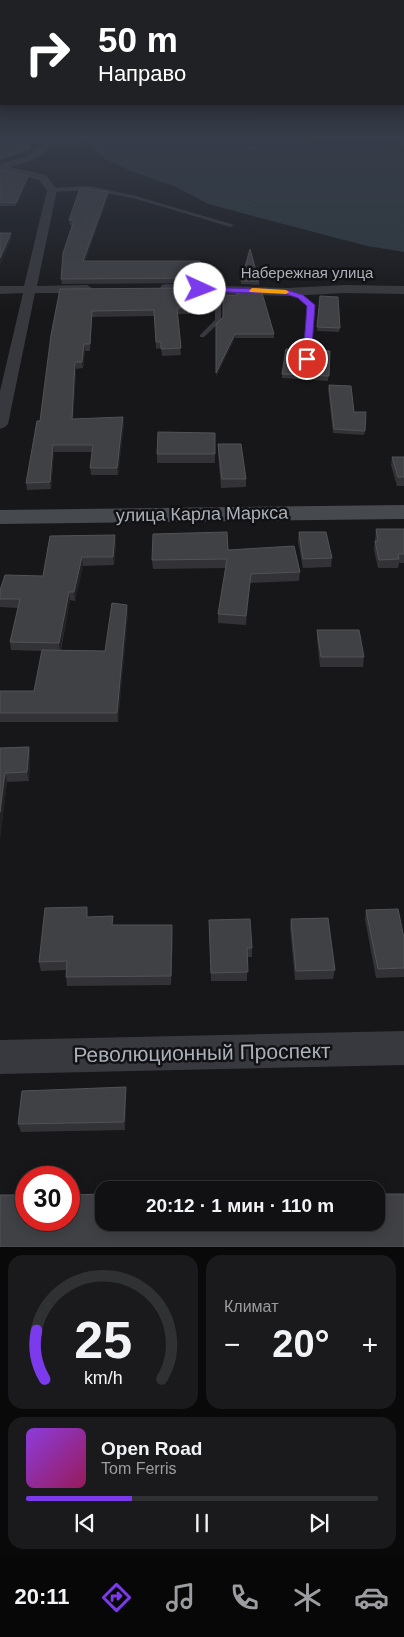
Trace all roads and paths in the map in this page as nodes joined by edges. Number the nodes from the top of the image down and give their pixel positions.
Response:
1 (51, 196) edge
2 (130, 196) edge
3 (231, 225) dead end
4 (153, 288) edge
5 (95, 289) edge
6 (0, 290) edge
7 (29, 290) junction
8 (218, 290) junction
9 (404, 290) edge
10 (287, 292) junction
11 (202, 336) dead end
12 (307, 359) edge
13 (0, 424) edge
14 (404, 512) edge
15 (0, 517) edge
16 (404, 1048) edge
17 (0, 1057) edge

1 - 7 street
2 - 3 lane
4 - 8 street, Набережная улица
5 - 7 street
6 - 7 street
7 - 13 street
8 - 10 street, Набережная улица
8 - 11 lane
9 - 10 street, Набережная улица
10 - 12 lane
14 - 15 main road, улица Карла Маркса
16 - 17 street, Революционный Проспект

